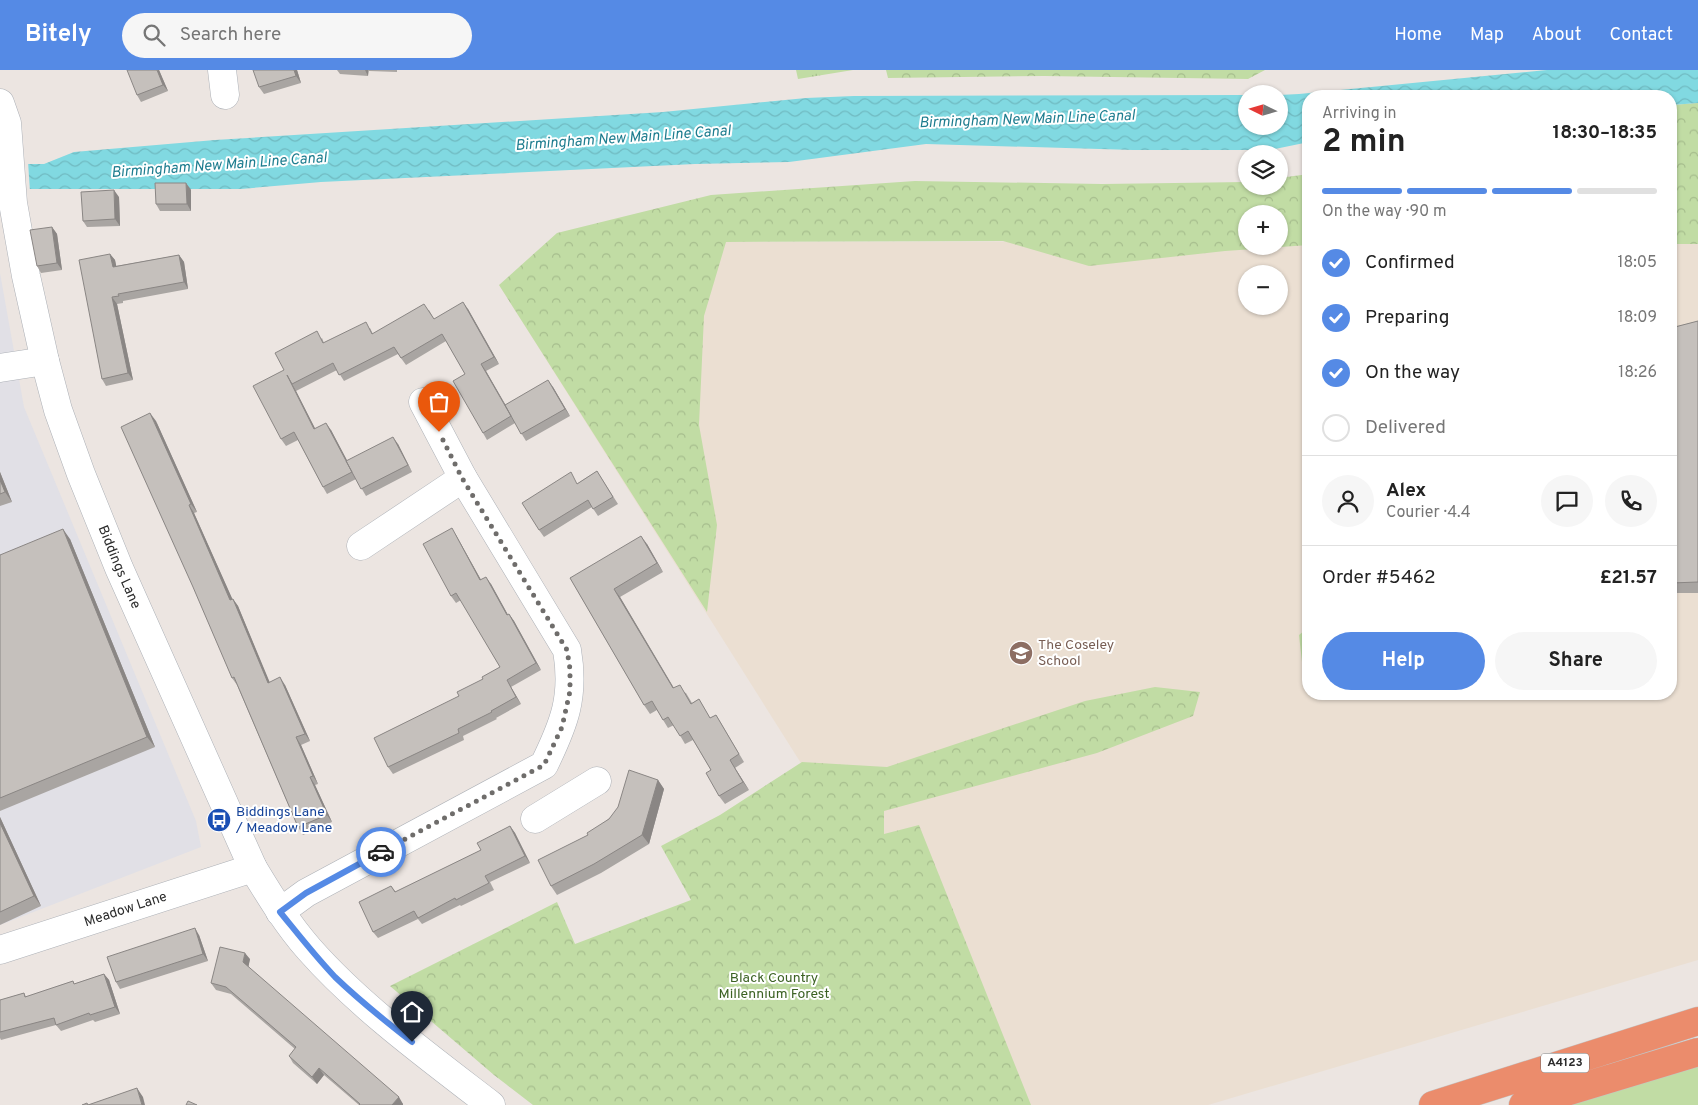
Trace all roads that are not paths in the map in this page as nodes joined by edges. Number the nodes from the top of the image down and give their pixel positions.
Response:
1 (0, 103) edge
2 (44, 361) junction
3 (0, 368) edge
4 (423, 402) dead end
5 (462, 478) junction
6 (360, 546) dead end
7 (544, 765) junction
8 (597, 781) dead end
9 (564, 802) junction
10 (535, 819) dead end
11 (253, 868) junction
12 (280, 912) junction
13 (0, 950) edge
14 (1698, 1021) edge
15 (1698, 1052) edge
16 (1558, 1100) edge
17 (491, 1105) edge
18 (1433, 1105) edge
19 (1524, 1105) edge

1 - 2 street, Biddings Lane
2 - 3 street
2 - 11 street, Biddings Lane
4 - 5 street
5 - 6 street
5 - 7 street
7 - 9 street
7 - 12 street
8 - 9 street
9 - 10 street
11 - 12 street, Biddings Lane
11 - 13 street, Meadow Lane
12 - 17 street, Biddings Lane
14 - 18 highway, A4123
15 - 16 highway, A4123
16 - 19 highway, A4123

